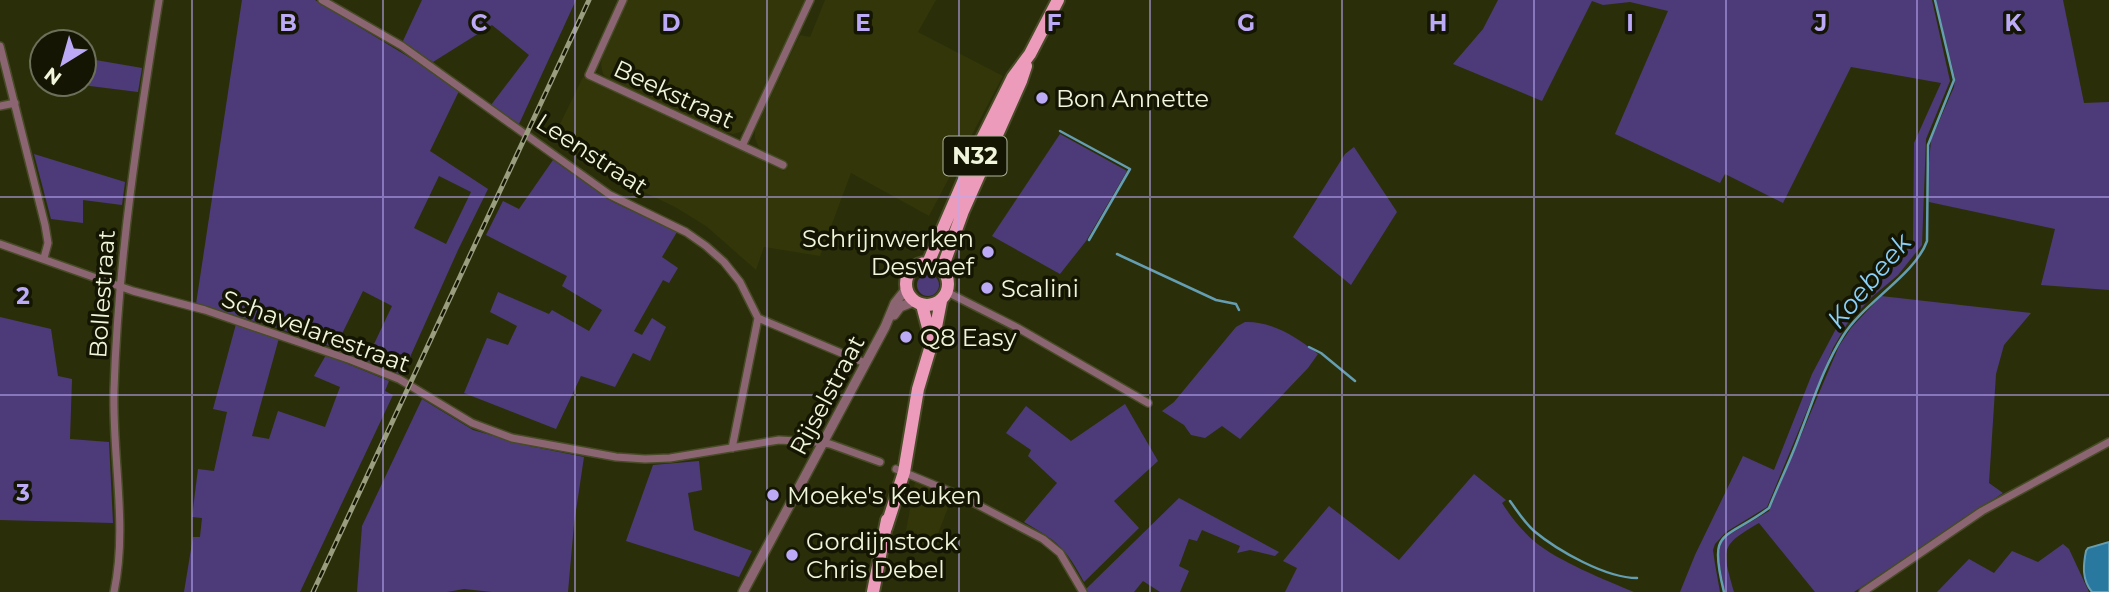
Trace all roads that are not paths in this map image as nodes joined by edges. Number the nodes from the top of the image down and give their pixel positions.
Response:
1 (159, 0) edge
2 (322, 0) edge
3 (623, 0) edge
4 (810, 0) edge
5 (1058, 0) edge
6 (0, 46) edge
7 (1030, 54) junction
8 (15, 103) junction
9 (0, 106) edge
10 (742, 146) junction
11 (783, 165) dead end
12 (0, 244) edge
13 (44, 258) junction
14 (928, 263) junction
15 (942, 269) junction
16 (120, 286) junction
17 (906, 288) junction
18 (944, 296) junction
19 (918, 303) junction
20 (758, 318) junction
21 (885, 327) junction
22 (931, 339) junction
23 (865, 363) junction
24 (1148, 403) dead end
25 (824, 442) junction
26 (2109, 442) edge
27 (732, 448) junction
28 (880, 462) dead end
29 (900, 470) junction
30 (114, 592) edge
31 (743, 592) edge
32 (873, 592) edge
33 (1083, 592) edge
34 (1863, 592) edge

1 - 16 street, Bollestraat
2 - 20 street, Leenstraat
3 - 10 street, Beekstraat
4 - 10 street, Beekstraat
5 - 7 main road, N32
6 - 8 street
7 - 14 main road, N32
7 - 15 main road, N32
8 - 9 street
8 - 13 street
10 - 11 street, Beekstraat
12 - 13 street, Schavelarestraat
13 - 16 street, Schavelarestraat
14 - 15 main road
14 - 17 main road, N32
15 - 18 main road
16 - 27 street, Schavelarestraat
16 - 30 street, Bollestraat
17 - 19 main road
17 - 21 street, Rijselstraat / N32
18 - 19 main road, N32
18 - 22 main road
18 - 24 street
19 - 21 street, Rijselstraat / N32
19 - 22 main road
20 - 23 street
20 - 27 street
21 - 23 street, Rijselstraat / N32
22 - 29 main road
23 - 25 street, Rijselstraat / N32
25 - 27 street, Schavelarestraat
25 - 28 street, Schavelarestraat
25 - 31 street, Rijselstraat / N32
26 - 34 street
29 - 32 main road
29 - 33 street

